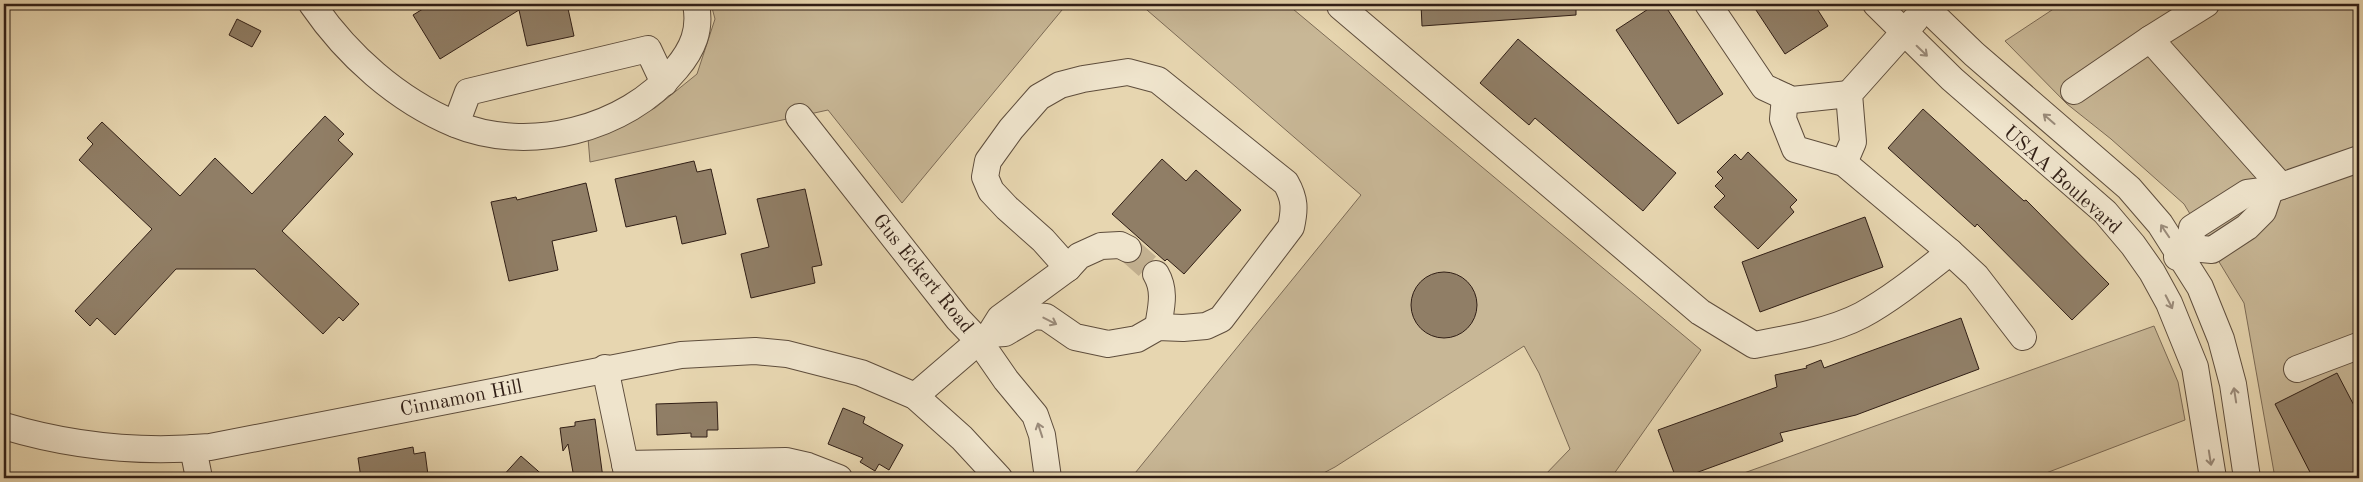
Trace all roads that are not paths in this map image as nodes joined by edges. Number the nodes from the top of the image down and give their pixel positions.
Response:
1 (312, 4) edge
2 (696, 4) edge
3 (1340, 4) edge
4 (1708, 4) edge
5 (1876, 4) edge
6 (2206, 4) edge
7 (1927, 5) edge
8 (1903, 32) junction
9 (2150, 39) junction
10 (664, 84) junction
11 (2074, 91) dead end
12 (1849, 94) junction
13 (1785, 97) junction
14 (799, 117) dead end
15 (456, 124) junction
16 (2359, 159) edge
17 (1844, 163) junction
18 (2276, 188) junction
19 (2230, 203) junction
20 (2247, 226) junction
21 (1128, 249) tunnel mouth
22 (1950, 252) junction
23 (2186, 252) junction
24 (1068, 268) junction
25 (2152, 272) junction
26 (1156, 274) tunnel mouth
27 (1158, 326) junction
28 (984, 337) junction
29 (2023, 337) dead end
30 (2221, 339) junction
31 (2359, 347) edge
32 (2189, 349) junction
33 (605, 368) junction
34 (2297, 369) dead end
35 (914, 396) junction
36 (4, 426) edge
37 (194, 448) junction
38 (769, 469) edge
39 (626, 471) edge
40 (199, 478) edge
41 (840, 478) edge
42 (1000, 478) edge
43 (1048, 478) edge
44 (2213, 478) edge
45 (2247, 478) edge

1 - 15 street
2 - 10 street
3 - 22 street
4 - 13 street
5 - 8 street, USAA Boulevard
6 - 9 street
7 - 8 street
23 -> 7 street, USAA Boulevard
8 - 12 street
8 -> 25 street, USAA Boulevard
9 - 11 street
9 - 18 street
10 - 15 street
10 - 15 street
12 - 13 street
12 - 17 street
13 - 17 street
14 - 28 street, Gus Eckert Road
16 - 18 street
17 - 22 street
18 - 19 street
18 - 20 street
19 - 20 street
19 - 23 street
20 - 23 street
21 - 24 street
22 - 29 street
23 - 25 street
23 - 30 street, USAA Boulevard
24 - 27 street
24 - 28 street
25 -> 32 street, USAA Boulevard
26 - 27 street
28 -> 27 street
28 - 35 street, Gus Eckert Road
43 -> 28 street
30 - 32 street
45 -> 30 street, USAA Boulevard
31 - 34 street
32 -> 44 street, USAA Boulevard
33 - 35 street, Cinnamon Hill
33 - 37 street, Cinnamon Hill
33 - 39 street
35 - 42 street
36 - 37 street, Cinnamon Hill
37 - 40 street
38 - 39 street
38 - 41 street

